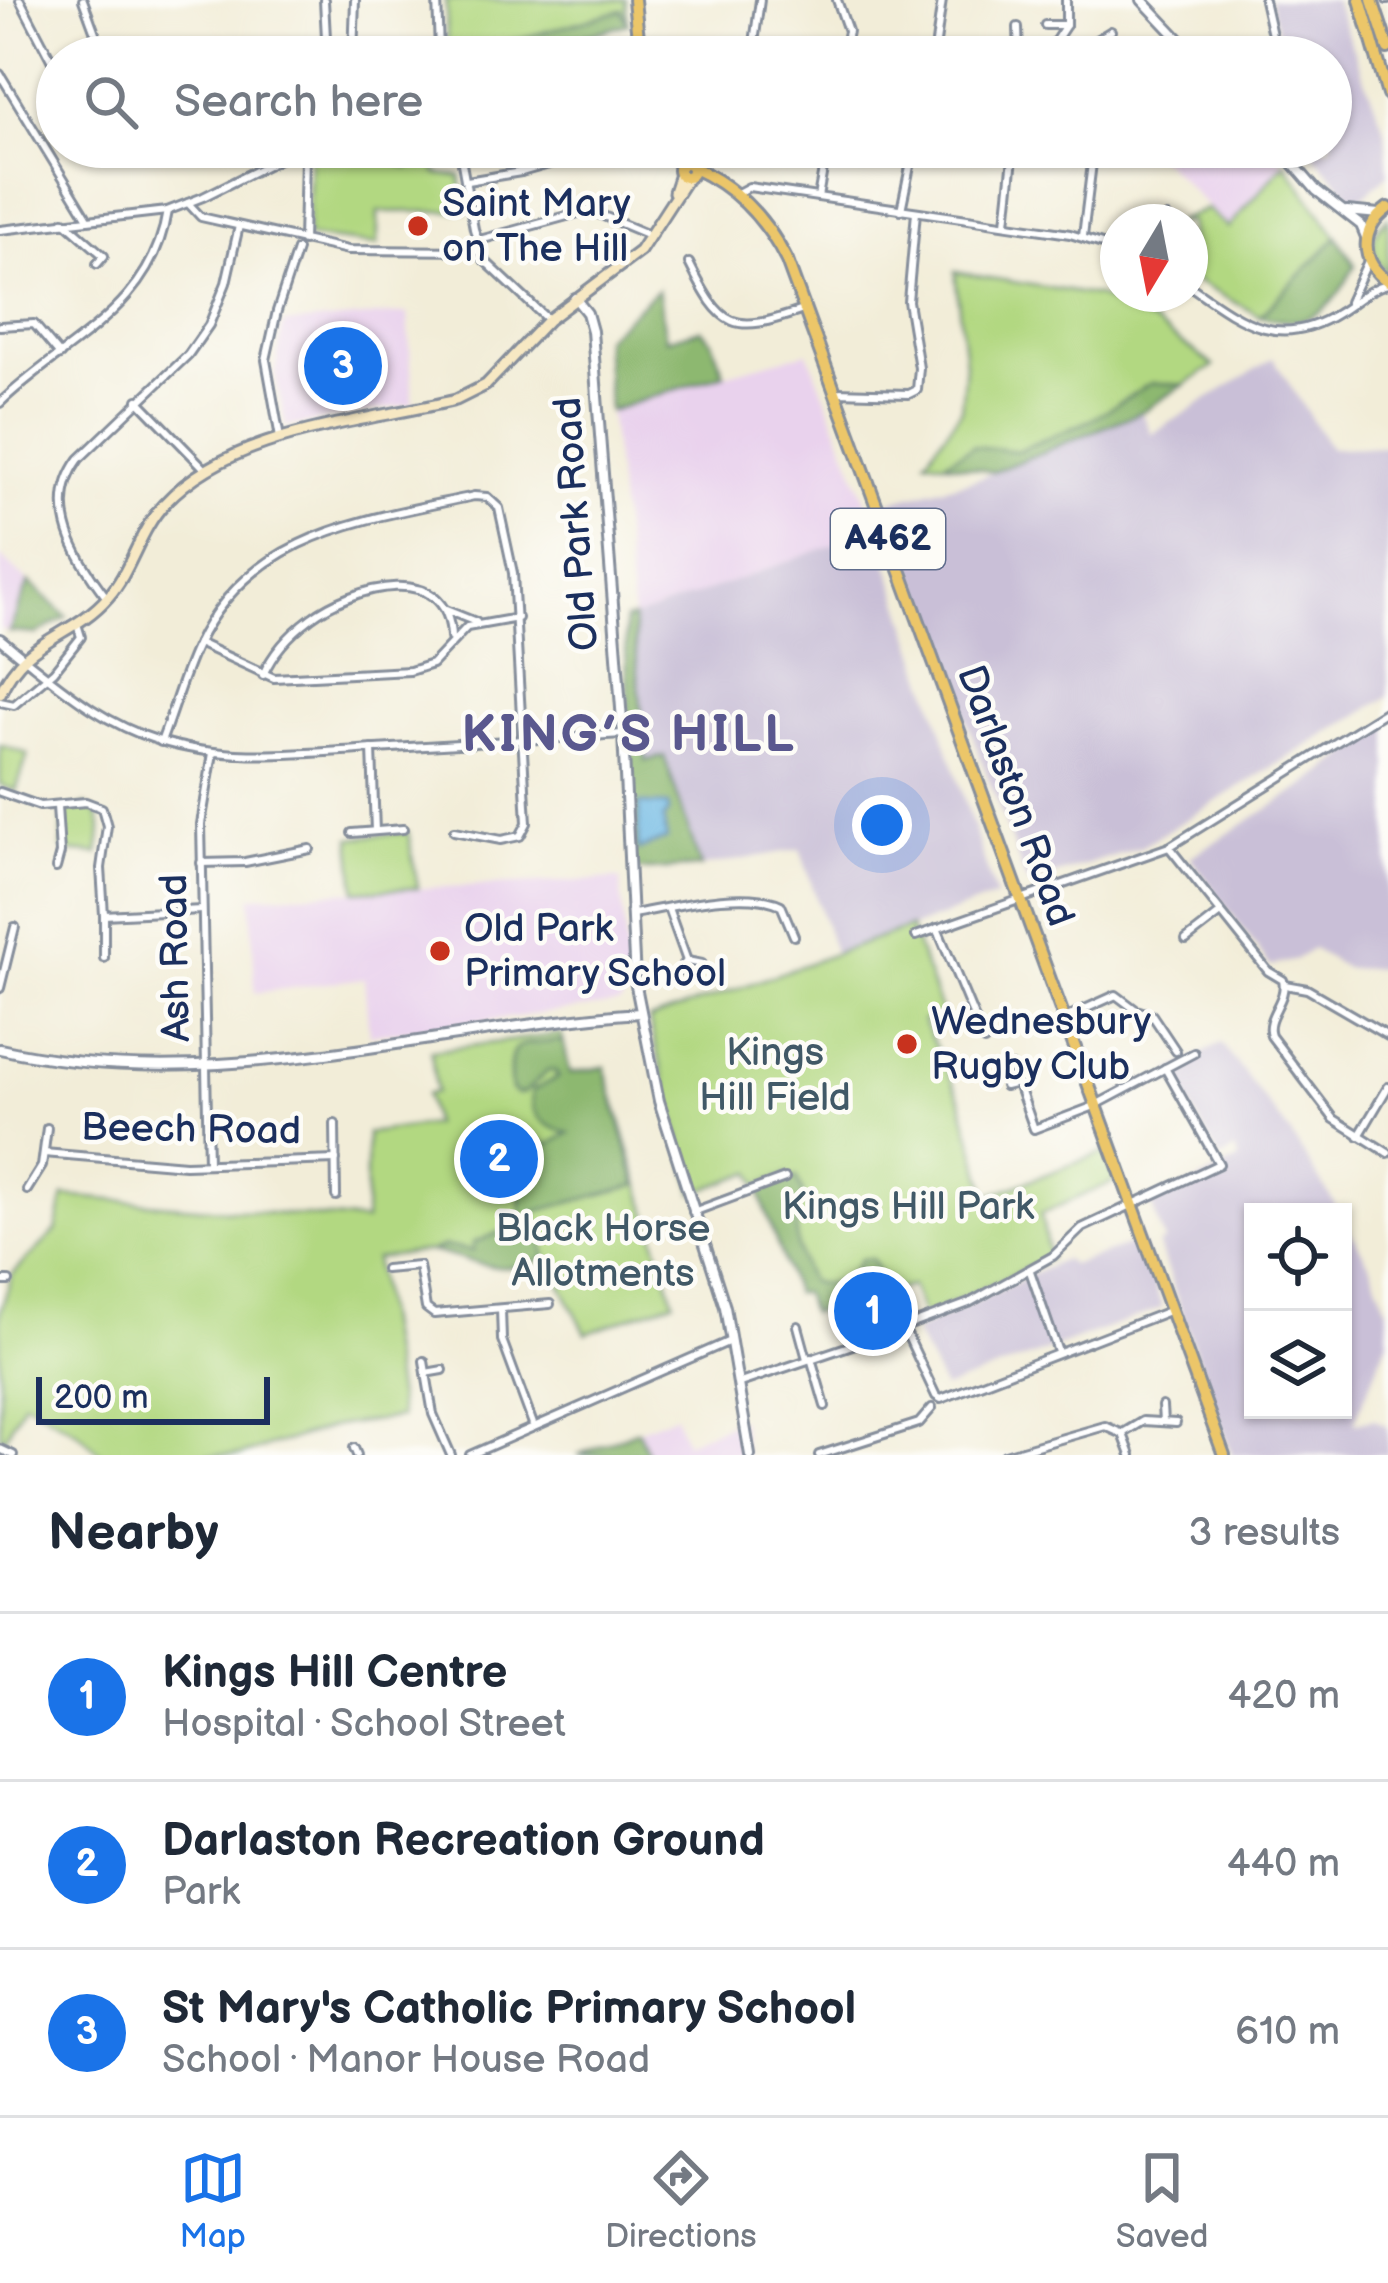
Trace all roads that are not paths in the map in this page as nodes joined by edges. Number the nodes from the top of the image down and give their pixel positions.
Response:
1 (20, 0) edge
2 (83, 0) edge
3 (324, 0) edge
4 (356, 0) edge
5 (437, 0) edge
6 (634, 0) edge
7 (760, 0) edge
8 (837, 0) edge
9 (943, 0) edge
10 (1066, 0) edge
11 (1264, 0) edge
12 (1360, 0) edge
13 (1372, 0) edge
14 (1147, 2) edge
15 (1388, 12) edge
16 (1045, 25) dead end
17 (1066, 25) junction
18 (1018, 27) dead end
19 (1382, 29) junction
20 (1111, 31) dead end
21 (39, 36) edge
22 (96, 36) edge
23 (325, 36) edge
24 (353, 36) edge
25 (439, 36) edge
26 (638, 36) edge
27 (755, 36) edge
28 (846, 36) edge
29 (937, 36) edge
30 (1018, 36) edge
31 (1060, 36) edge
32 (1101, 36) edge
33 (1177, 36) edge
34 (1272, 36) edge
35 (1388, 48) edge
36 (0, 74) edge
37 (1388, 95) edge
38 (36, 133) edge
39 (57, 168) edge
40 (261, 168) edge
41 (305, 168) edge
42 (463, 168) edge
43 (520, 168) edge
44 (535, 168) edge
45 (823, 168) edge
46 (910, 168) edge
47 (1012, 168) edge
48 (1091, 168) edge
49 (1299, 168) edge
50 (687, 170) joint
51 (521, 172) junction
52 (465, 182) junction
53 (736, 194) junction
54 (818, 196) junction
55 (188, 203) junction
56 (1336, 206) junction
57 (901, 210) junction
58 (167, 211) junction
59 (1384, 211) edge
60 (916, 212) junction
61 (87, 217) junction
62 (64, 221) junction
63 (1006, 223) junction
64 (239, 226) junction
65 (0, 230) edge
66 (1083, 236) junction
67 (652, 237) junction
68 (1366, 238) junction
69 (303, 241) junction
70 (476, 241) junction
71 (1100, 242) edge
72 (297, 250) dead end
73 (479, 250) junction
74 (1368, 261) junction
75 (689, 263) dead end
76 (97, 264) dead end
77 (1388, 282) edge
78 (575, 298) junction
79 (1208, 299) edge
80 (806, 309) junction
81 (1344, 310) junction
82 (548, 320) junction
83 (0, 326) edge
84 (60, 355) junction
85 (834, 392) junction
86 (138, 400) junction
87 (0, 403) edge
88 (280, 438) junction
89 (206, 470) junction
90 (107, 598) junction
91 (446, 610) junction
92 (518, 618) junction
93 (74, 621) junction
94 (478, 622) junction
95 (0, 639) edge
96 (451, 641) junction
97 (198, 644) junction
98 (22, 657) junction
99 (263, 675) junction
100 (46, 676) junction
101 (0, 698) edge
102 (1388, 710) edge
103 (623, 734) junction
104 (525, 740) junction
105 (161, 742) junction
106 (372, 749) junction
107 (213, 753) junction
108 (0, 792) edge
109 (57, 806) junction
110 (403, 829) dead end
111 (375, 831) junction
112 (454, 831) dead end
113 (352, 833) dead end
114 (1169, 847) junction
115 (310, 849) dead end
116 (201, 862) junction
117 (56, 868) dead end
118 (1021, 897) junction
119 (668, 908) junction
120 (202, 910) junction
121 (1221, 913) junction
122 (629, 914) junction
123 (104, 915) junction
124 (15, 927) dead end
125 (938, 928) junction
126 (794, 936) dead end
127 (916, 936) dead end
128 (1186, 940) dead end
129 (104, 958) dead end
130 (687, 961) junction
131 (702, 964) dead end
132 (676, 973) dead end
133 (1285, 984) junction
134 (0, 988) edge
135 (640, 1012) junction
136 (1065, 1018) junction
137 (1388, 1036) edge
138 (984, 1041) dead end
139 (0, 1049) edge
140 (1176, 1051) dead end
141 (1194, 1053) dead end
142 (206, 1067) junction
143 (1012, 1067) dead end
144 (1165, 1068) junction
145 (1017, 1083) junction
146 (1005, 1087) dead end
147 (1388, 1087) edge
148 (1097, 1102) junction
149 (335, 1124) dead end
150 (47, 1128) dead end
151 (1034, 1129) junction
152 (1024, 1133) dead end
153 (1359, 1136) junction
154 (44, 1153) junction
155 (1388, 1153) edge
156 (336, 1160) junction
157 (208, 1163) junction
158 (785, 1178) dead end
159 (27, 1190) dead end
160 (336, 1196) dead end
161 (1134, 1202) junction
162 (693, 1212) junction
163 (1030, 1269) junction
164 (385, 1270) dead end
165 (550, 1304) dead end
166 (500, 1309) junction
167 (1173, 1310) junction
168 (798, 1326) dead end
169 (904, 1328) junction
170 (886, 1334) dead end
171 (875, 1337) dead end
172 (733, 1340) junction
173 (1058, 1352) junction
174 (809, 1359) junction
175 (424, 1361) dead end
176 (443, 1370) dead end
177 (426, 1373) junction
178 (740, 1383) junction
179 (825, 1406) dead end
180 (1162, 1406) dead end
181 (932, 1408) dead end
182 (1162, 1422) junction
183 (1176, 1423) dead end
184 (533, 1424) junction
185 (1123, 1434) junction
186 (0, 1449) edge
187 (13, 1455) edge
188 (451, 1455) edge
189 (470, 1455) edge
190 (750, 1455) edge
191 (819, 1455) edge
192 (1005, 1455) edge
193 (1131, 1455) edge
194 (1224, 1455) edge

1 - 21 street
2 - 22 street
3 - 23 street
4 - 24 street
5 - 25 street
6 - 26 main road
7 - 27 street
8 - 28 street
9 - 29 street
10 - 17 street
11 - 34 street
12 - 37 main road
13 - 19 main road
14 - 33 street
15 - 19 street
16 - 17 street
17 - 31 street
18 - 30 street
19 - 35 main road
20 - 32 street
36 - 38 street
39 - 61 street
40 - 55 street
41 - 69 street
42 - 52 street
43 - 51 street
44 - 51 street
45 - 54 street
46 - 57 street
47 - 63 street
48 - 66 street
49 - 56 street
50 - 53 main road, Darlaston Road / A462
50 - 67 main road
51 - 52 street
52 - 70 street
53 - 54 street
53 - 80 main road, Darlaston Road / A462
54 - 57 street
55 - 58 street
55 - 64 street
56 - 59 street
56 - 68 street
57 - 60 street
58 - 61 street
58 - 84 street
59 - 68 main road
60 - 63 street
60 - 85 street
61 - 62 street
62 - 65 street
62 - 76 street
63 - 66 street
64 - 69 street
64 - 86 street
66 - 71 street
67 - 70 street
67 - 78 main road
68 - 74 main road
69 - 73 street
70 - 73 street
72 - 88 street
73 - 82 street
74 - 77 main road
74 - 81 street
75 - 80 street
77 - 81 street
78 - 82 main road
78 - 103 street, Old Park Road
79 - 81 street
80 - 85 main road, Darlaston Road / A462
82 - 88 main road
83 - 84 street
84 - 87 street
85 - 118 main road, Darlaston Road / A462
86 - 89 street
86 - 90 street
88 - 89 main road
89 - 90 main road
90 - 93 main road
91 - 94 street
91 - 96 street
91 - 99 street
92 - 94 street
92 - 97 street
92 - 104 street
93 - 98 main road
93 - 100 street
94 - 96 street
95 - 98 street
96 - 99 street
97 - 99 street
97 - 105 street
98 - 100 street
98 - 101 main road
100 - 101 street
100 - 105 street
102 - 114 street
103 - 104 street
103 - 122 street, Old Park Road
104 - 106 street
104 - 112 street
105 - 107 street
106 - 107 street
106 - 111 street
107 - 116 street, Ash Road
108 - 109 street
109 - 117 street
109 - 123 street
110 - 111 street
111 - 113 street
114 - 118 street
114 - 121 street
115 - 116 street
116 - 120 street, Ash Road
118 - 125 street
118 - 136 main road, Darlaston Road / A462
119 - 122 street
119 - 126 street
119 - 130 street
120 - 123 street
120 - 142 street, Ash Road
121 - 128 street
121 - 133 street
122 - 135 street, Old Park Road
123 - 129 street
124 - 134 street
125 - 127 street
125 - 138 street
130 - 131 street
130 - 132 street
133 - 137 street
133 - 153 street
135 - 142 street
135 - 162 street, Old Park Road
136 - 140 street
136 - 148 main road, Darlaston Road / A462
139 - 142 street
141 - 144 street
142 - 157 street, Ash Road
143 - 145 street
144 - 148 street
144 - 161 street
145 - 146 street
145 - 151 street
147 - 153 street
148 - 151 street
148 - 161 main road, Darlaston Road / A462
149 - 156 street, Beech Road
150 - 154 street
151 - 152 street
153 - 155 street
154 - 157 street, Beech Road
154 - 159 street
156 - 157 street, Beech Road
156 - 160 street, Beech Road
158 - 162 street
161 - 163 street
161 - 167 main road, Darlaston Road / A462
162 - 172 street, Old Park Road
163 - 169 street
163 - 173 street
164 - 166 street
165 - 166 street
166 - 184 street
167 - 173 street
167 - 194 main road, Darlaston Road / A462
168 - 174 street
169 - 170 street
169 - 173 street
171 - 174 street
172 - 178 street, Old Park Road
172 - 184 street
174 - 178 street
174 - 179 street
175 - 177 street
176 - 177 street
177 - 188 street
178 - 190 street, Old Park Road
180 - 182 street
181 - 191 street
182 - 183 street
182 - 185 street
184 - 189 street
185 - 192 street
185 - 193 street
186 - 187 street

